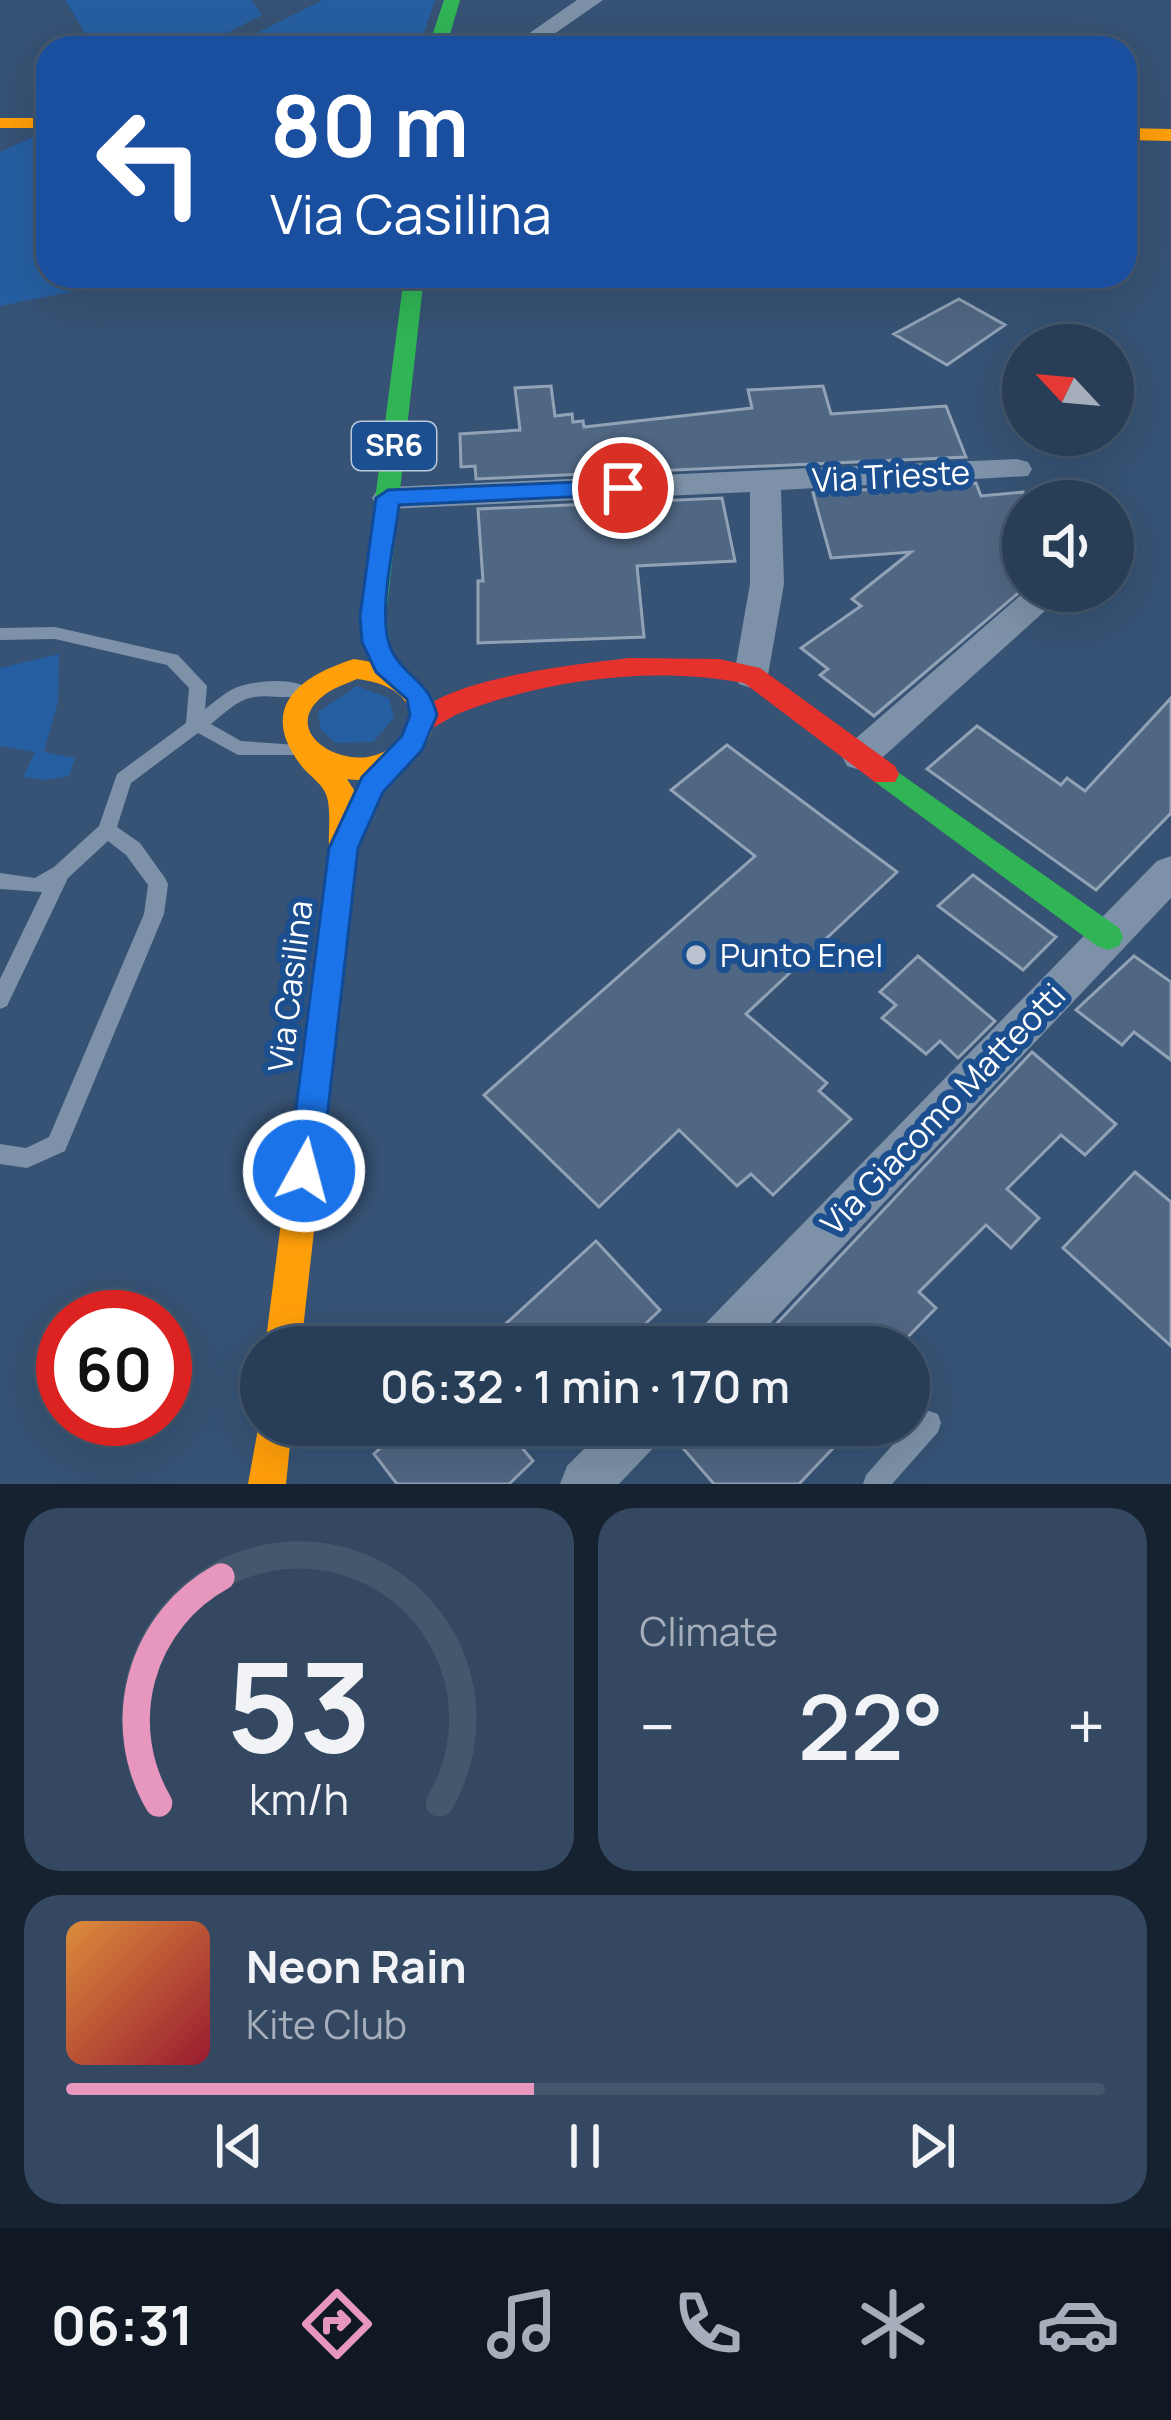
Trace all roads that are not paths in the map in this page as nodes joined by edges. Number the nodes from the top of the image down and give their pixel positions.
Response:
1 (592, 0) edge
2 (543, 36) edge
3 (0, 123) edge
4 (36, 123) edge
5 (413, 288) edge
6 (1018, 469) dead end
7 (764, 483) junction
8 (388, 498) junction
9 (1023, 612) edge
10 (373, 616) junction
11 (0, 634) edge
12 (752, 675) junction
13 (400, 677) junction
14 (314, 685) junction
15 (460, 697) junction
16 (423, 722) junction
17 (195, 723) junction
18 (305, 753) junction
19 (860, 756) junction
20 (393, 759) junction
21 (107, 830) junction
22 (344, 848) junction
23 (1171, 872) edge
24 (61, 873) junction
25 (0, 881) edge
26 (1108, 937) junction
27 (0, 1000) edge
28 (0, 1154) edge
29 (287, 1326) edge
30 (736, 1326) edge
31 (272, 1446) edge
32 (622, 1446) edge
33 (908, 1446) edge
34 (267, 1484) edge
35 (586, 1484) edge
36 (874, 1484) edge

1 - 2 street
3 - 4 main road
5 - 8 main road, SR6
6 - 7 street, Via Trieste
7 - 8 street, Via Trieste
7 - 12 street, Via Trieste
8 - 10 main road, SR6
9 - 19 street
10 - 13 main road, SR6
10 - 14 main road, SR6
11 - 17 lane
12 - 15 main road
12 - 19 main road
13 - 14 main road
13 - 15 street
13 - 16 main road, SR6
14 - 17 lane
14 - 18 main road
15 - 16 main road
16 - 20 main road
17 - 18 lane
17 - 21 lane
18 - 20 main road
18 - 22 main road, Via Casilina
19 - 26 main road
20 - 22 main road, Via Casilina
21 - 24 lane
21 - 28 lane
22 - 29 main road, Via Casilina
23 - 26 street, Via Giacomo Matteotti
24 - 25 lane
24 - 27 lane
26 - 30 street, Via Giacomo Matteotti
31 - 34 main road
32 - 35 street
33 - 36 lane

